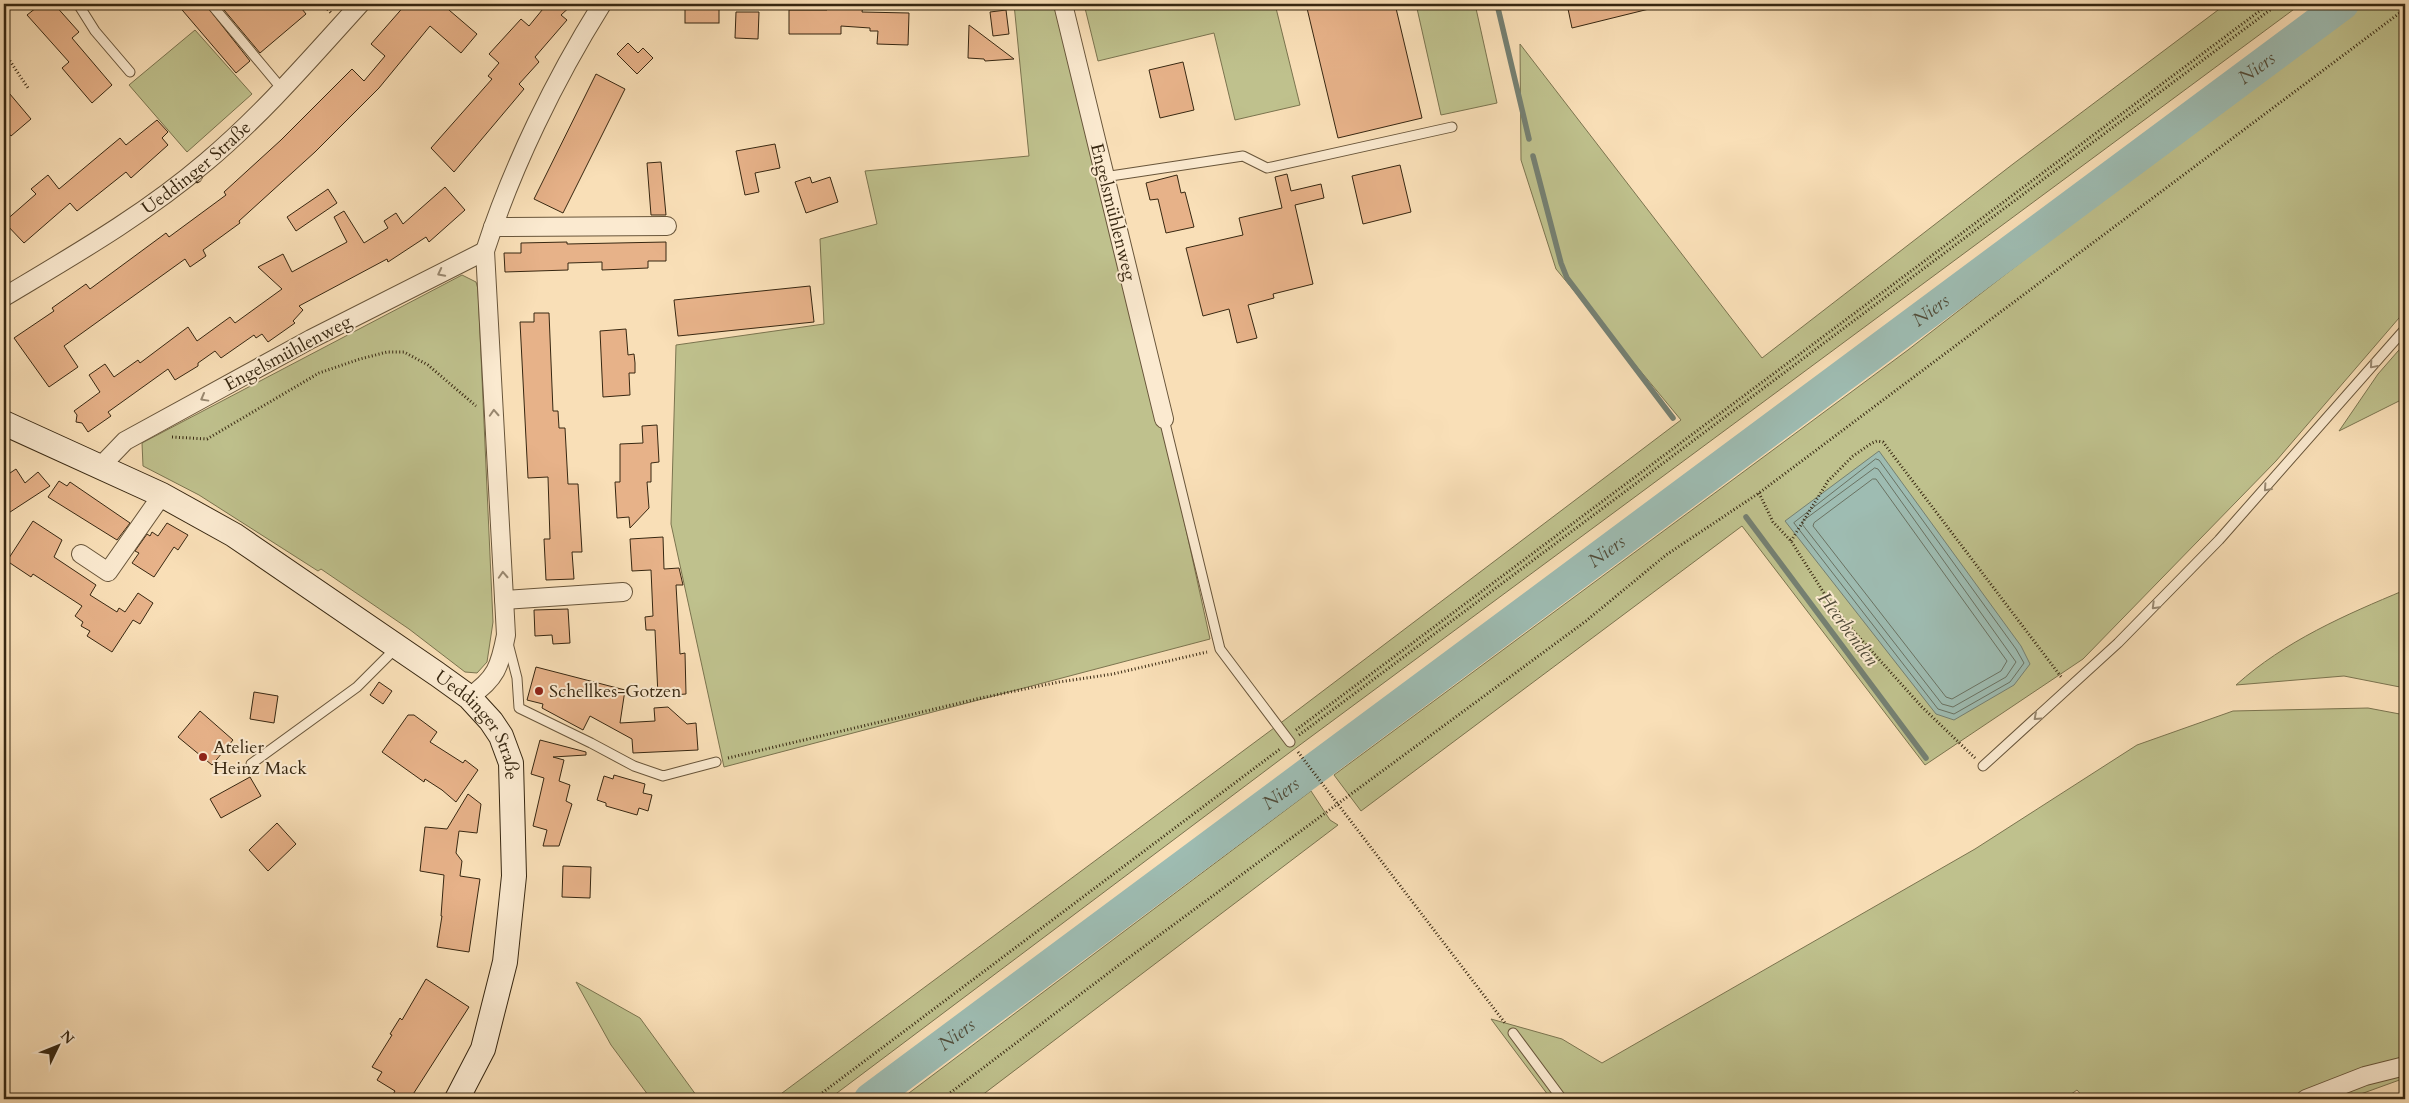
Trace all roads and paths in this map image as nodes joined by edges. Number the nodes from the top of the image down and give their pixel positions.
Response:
1 (78, 4) edge
2 (211, 4) edge
3 (360, 4) edge
4 (602, 4) edge
5 (1063, 4) edge
6 (2269, 4) edge
7 (2278, 4) edge
8 (2405, 9) edge
9 (4, 52) edge
10 (130, 72) dead end
11 (28, 88) dead end
12 (282, 89) junction
13 (1452, 127) dead end
14 (1104, 176) junction
15 (667, 226) dead end
16 (492, 227) junction
17 (485, 251) junction
18 (4, 297) edge
19 (2405, 328) edge
20 (1164, 419) joint
21 (494, 421) junction
22 (4, 423) edge
23 (146, 430) junction
24 (100, 467) junction
25 (1759, 493) junction
26 (162, 495) junction
27 (1791, 541) junction
28 (81, 554) dead end
29 (623, 592) dead end
30 (504, 600) junction
31 (506, 635) junction
32 (397, 647) junction
33 (1220, 649) junction
34 (2070, 688) junction
35 (469, 697) junction
36 (1290, 741) junction
37 (716, 762) joint
38 (250, 764) dead end
39 (1982, 766) joint
40 (1337, 804) junction
41 (1513, 1033) joint
42 (2405, 1066) edge
43 (457, 1099) edge
44 (814, 1099) edge
45 (942, 1099) edge
46 (1562, 1099) edge
47 (2306, 1099) edge

1 - 10 lane
2 - 12 lane
3 - 12 street, Ueddinger Straße
4 - 16 street
5 - 14 street, Engelsmühlenweg
6 - 36 path
7 - 36 path
8 - 25 path
9 - 11 path
12 - 18 street, Ueddinger Straße
13 - 14 lane
14 - 20 street, Engelsmühlenweg
15 - 16 street
16 - 17 street
21 -> 17 street
17 -> 23 street, Engelsmühlenweg
19 -> 34 lane
20 - 33 lane
21 - 23 path
30 -> 21 street
22 - 24 street, Ueddinger Straße
23 - 24 street, Engelsmühlenweg
24 - 26 street, Ueddinger Straße
25 - 27 path
25 - 40 path
26 - 28 street
26 - 32 street, Ueddinger Straße
27 - 34 path
27 - 39 path
29 - 30 street
30 - 31 street
31 - 35 street
31 - 37 lane
32 - 35 street, Ueddinger Straße
32 - 38 lane
33 - 36 lane
33 - 37 path
34 -> 39 lane
35 - 43 street, Ueddinger Straße
36 - 40 path
36 - 44 path
40 - 41 path
40 - 45 path
41 - 46 lane
42 - 47 street

